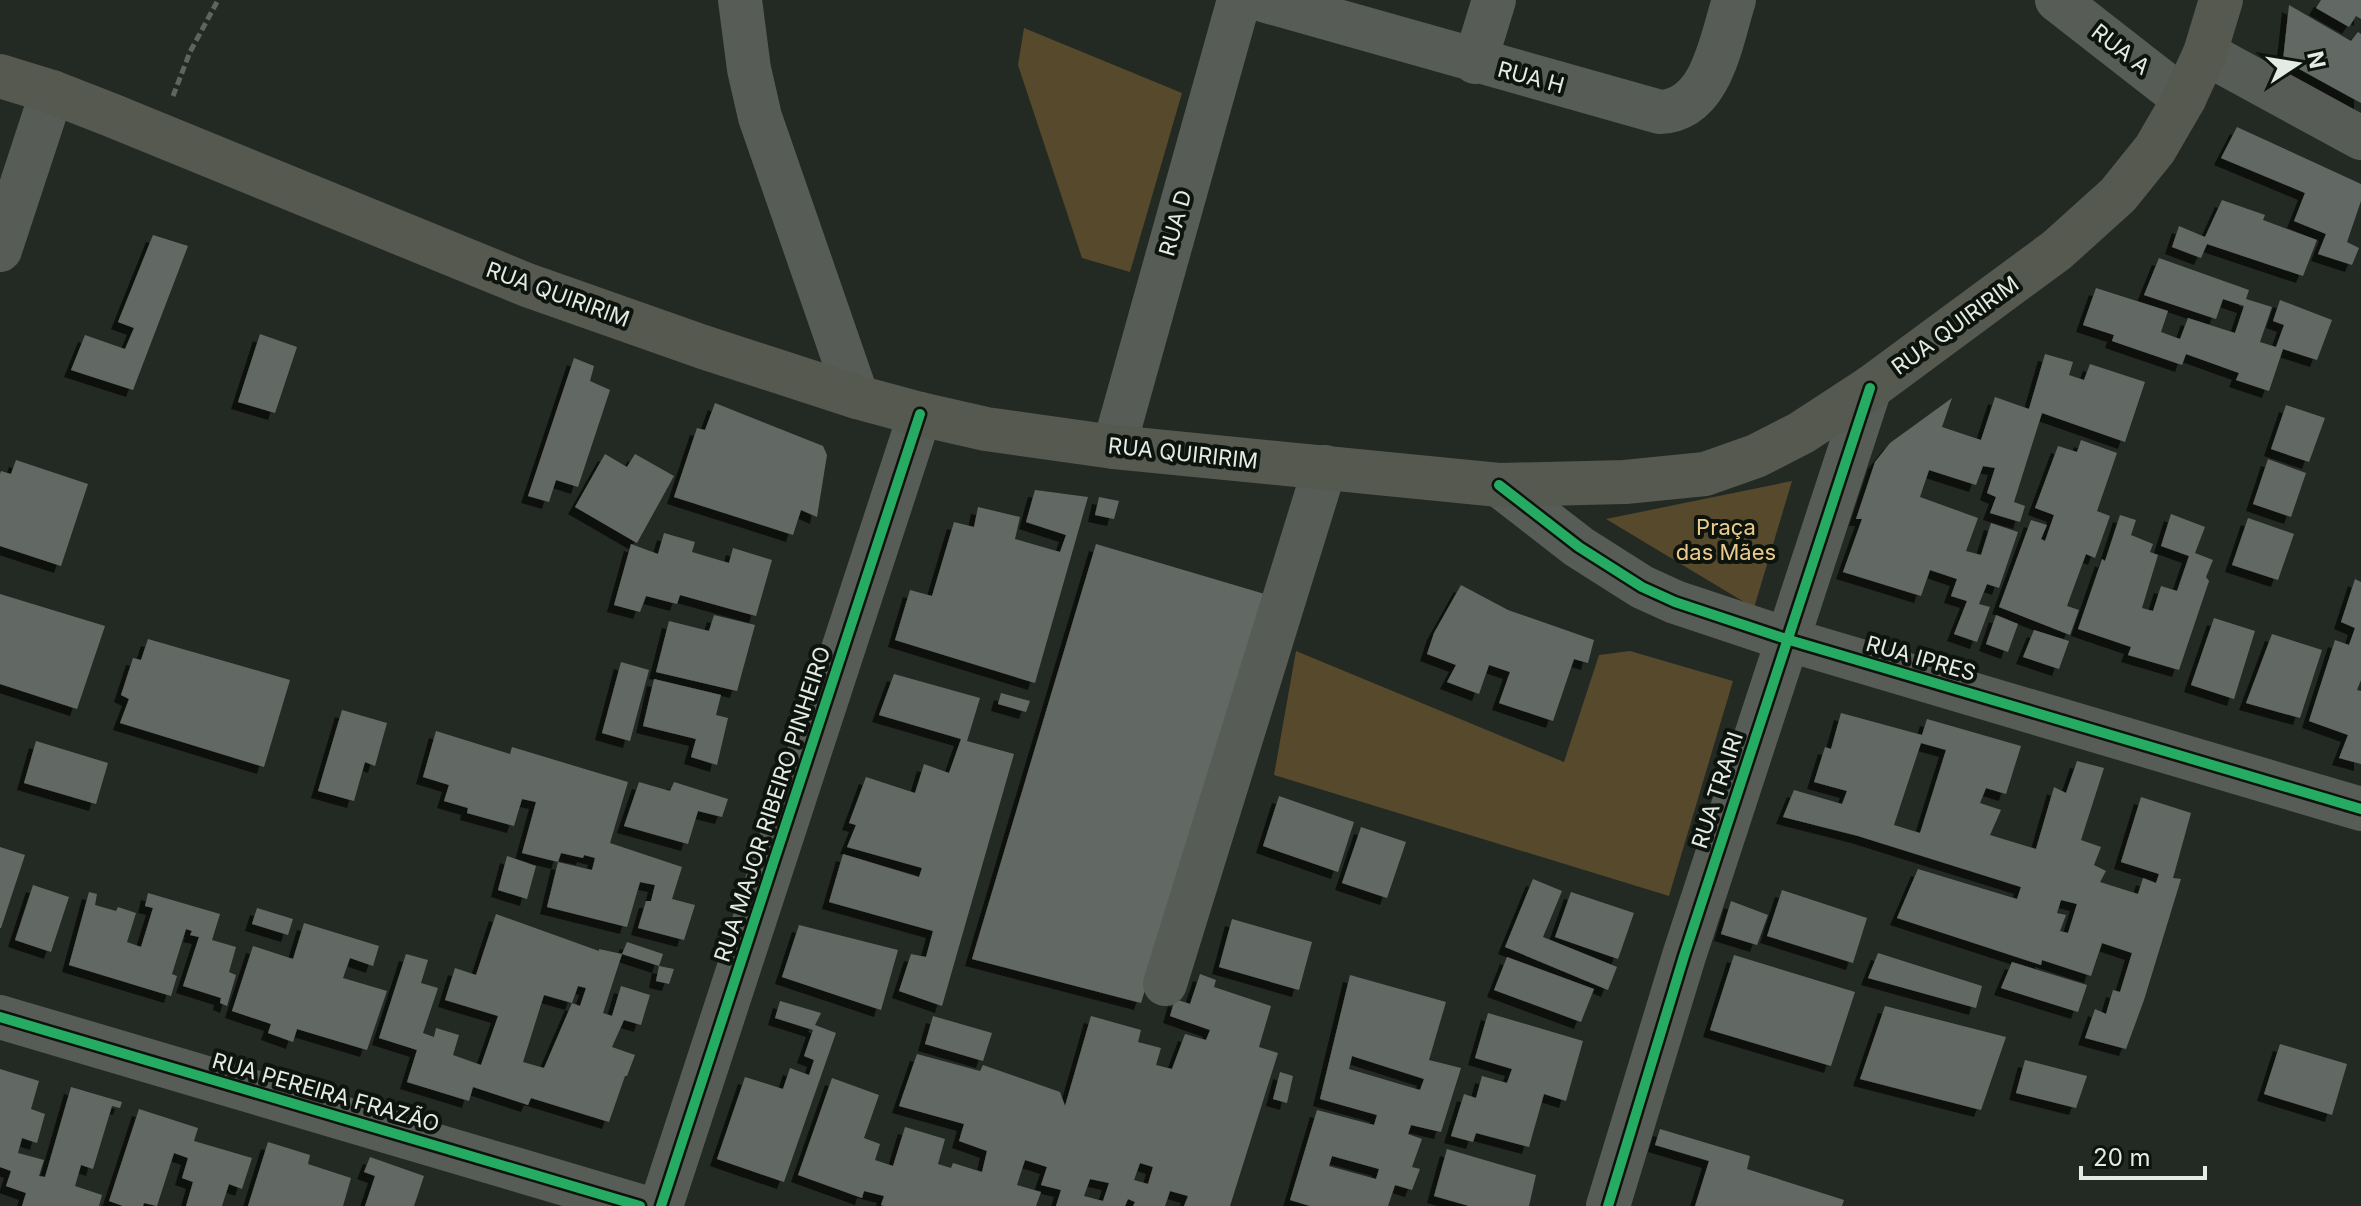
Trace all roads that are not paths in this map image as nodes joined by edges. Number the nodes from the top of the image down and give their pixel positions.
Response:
1 (740, 0) edge
2 (1239, 0) edge
3 (1263, 0) edge
4 (1494, 0) edge
5 (1734, 0) edge
6 (2057, 0) edge
7 (2221, 0) edge
8 (2205, 53) junction
9 (1475, 62) junction
10 (0, 76) edge
11 (52, 92) junction
12 (2184, 99) junction
13 (2361, 138) edge
14 (0, 250) edge
15 (1870, 388) junction
16 (857, 397) junction
17 (920, 414) junction
18 (1114, 447) junction
19 (1325, 467) junction
20 (1499, 485) junction
21 (1786, 639) junction
22 (2361, 809) edge
23 (1165, 984) dead end
24 (0, 1017) edge
25 (640, 1206) edge
26 (661, 1206) edge
27 (1608, 1206) edge

1 - 16 street
2 - 18 street, RUA D
3 - 9 street, RUA H
4 - 9 street
5 - 9 street, RUA H
6 - 12 street, RUA A
7 - 8 main road, RUA QUIRIRIM
8 - 12 main road, RUA QUIRIRIM
8 - 13 street
10 - 11 main road, RUA QUIRIRIM
11 - 14 street
11 - 16 main road, RUA QUIRIRIM
12 - 15 main road, RUA QUIRIRIM
15 - 20 main road, RUA QUIRIRIM
15 - 21 street, RUA TRAIRI
16 - 17 main road, RUA QUIRIRIM
17 - 18 main road, RUA QUIRIRIM
17 - 26 street, RUA MAJOR RIBEIRO PINHEIRO
18 - 19 main road, RUA QUIRIRIM
19 - 20 main road, RUA QUIRIRIM
19 - 23 street
20 - 21 street, RUA IPRES
21 - 22 street, RUA IPRES
21 - 27 street, RUA TRAIRI
24 - 25 street, RUA PEREIRA FRAZÃO

